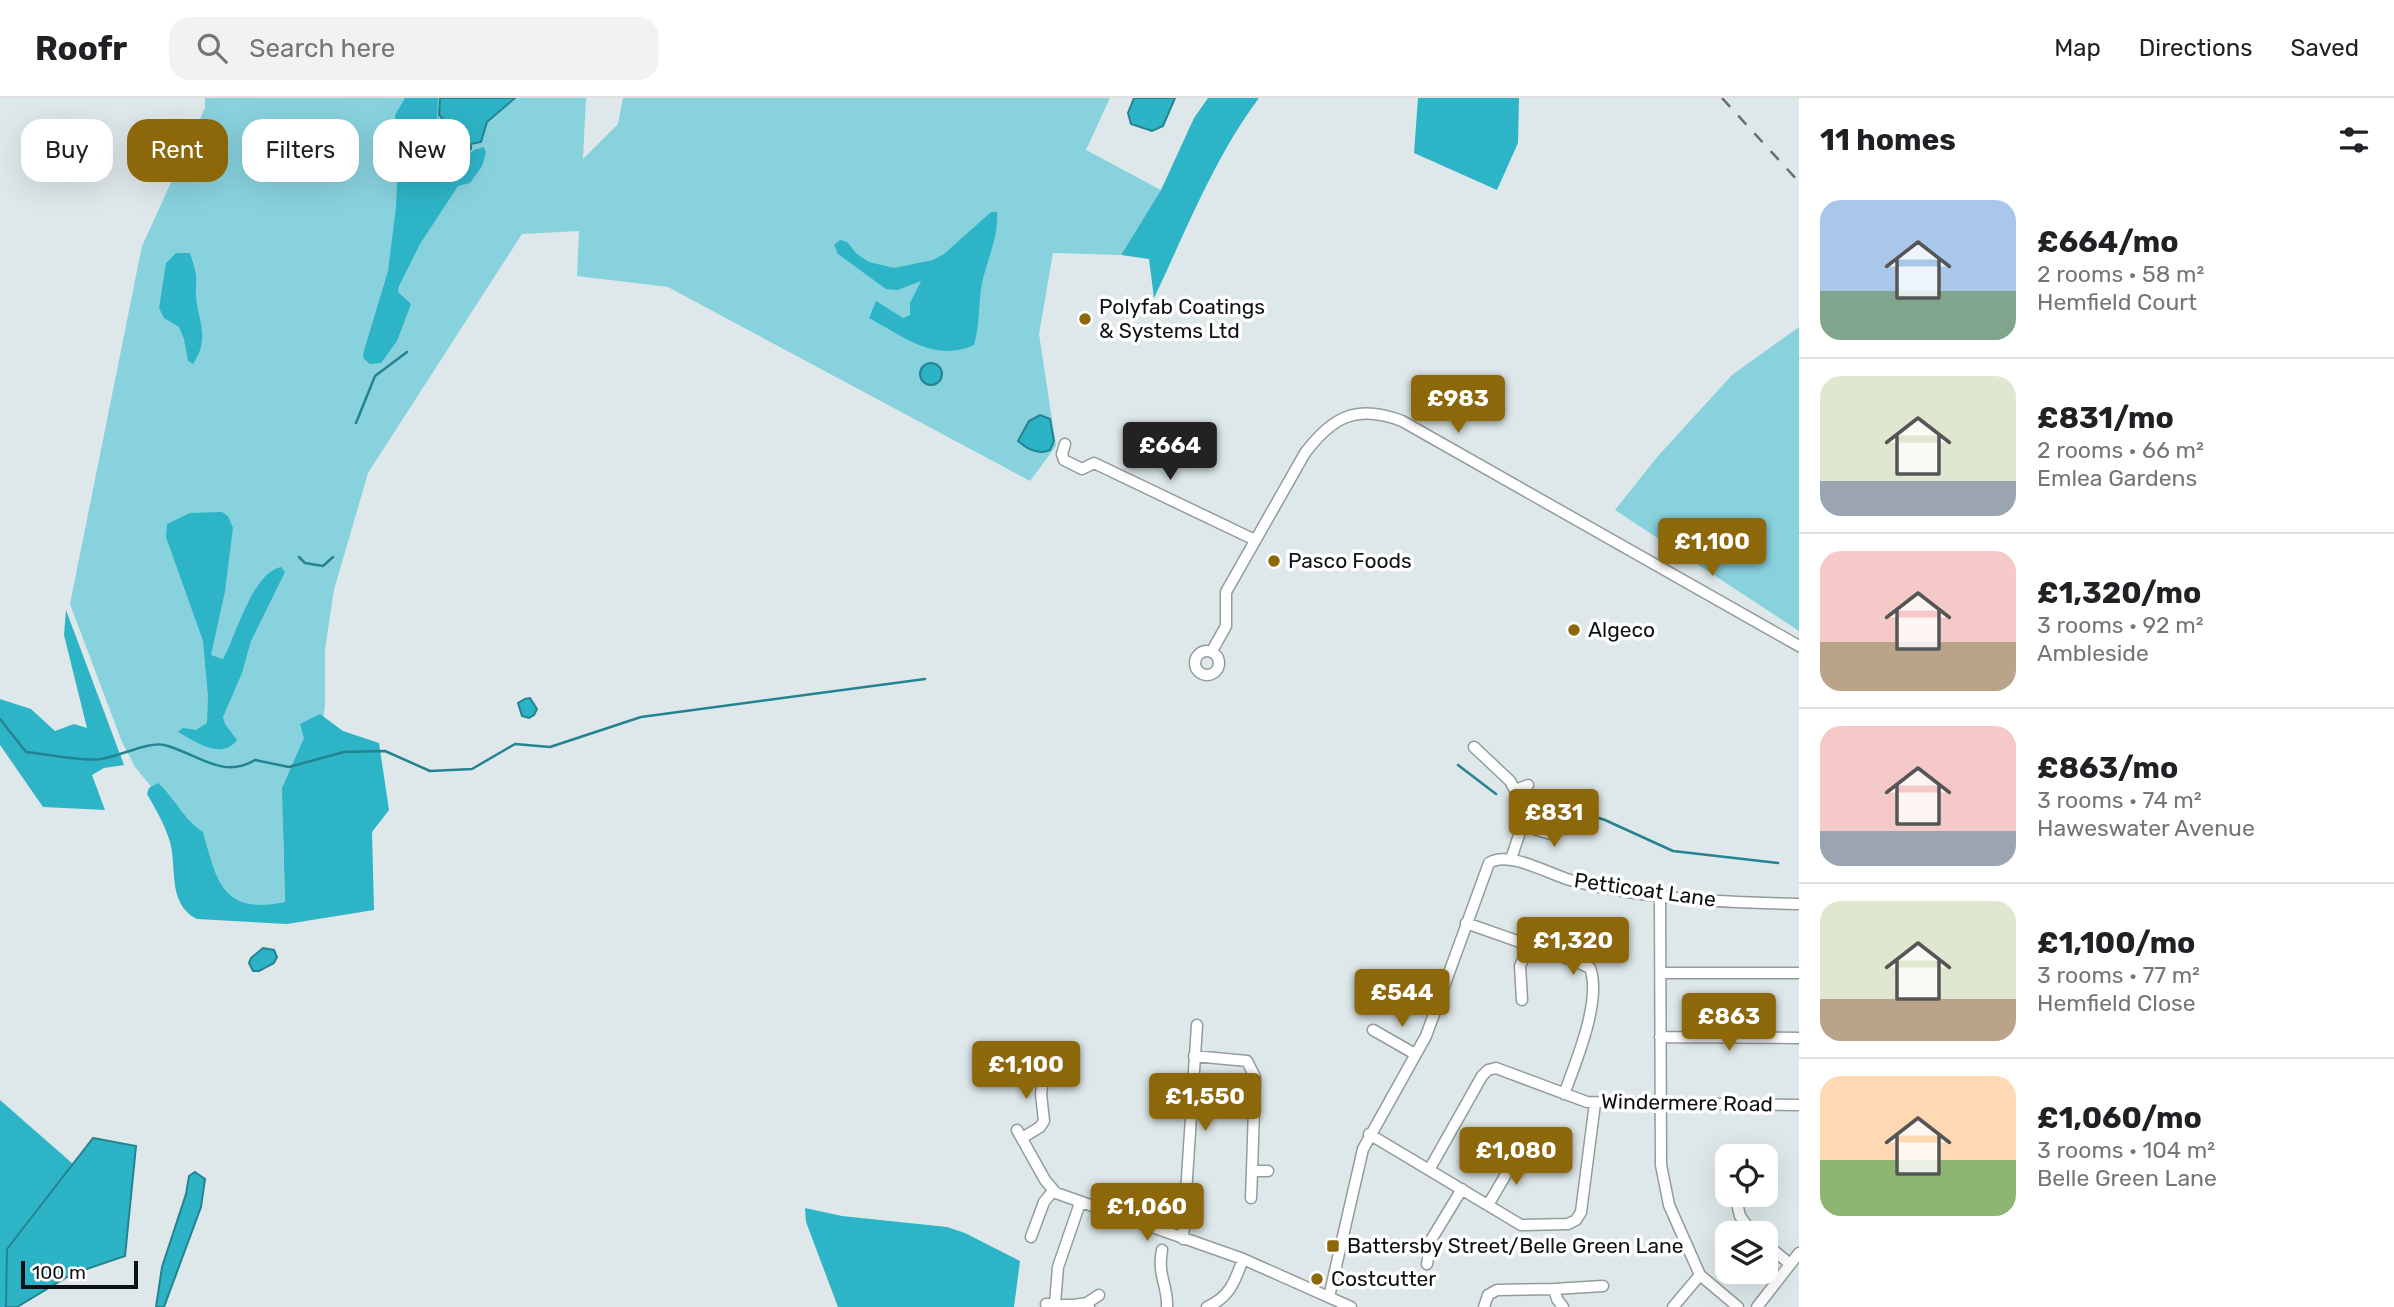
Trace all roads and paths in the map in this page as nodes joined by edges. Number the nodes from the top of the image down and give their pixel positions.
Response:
1 (1065, 444) dead end
2 (1255, 540) junction
3 (1799, 646) edge
4 (1212, 652) dead end
5 (1474, 747) dead end
6 (1528, 785) dead end
7 (1515, 790) junction
8 (1559, 822) dead end
9 (1521, 828) junction
10 (1511, 859) junction
11 (1660, 897) junction
12 (1799, 904) edge
13 (1466, 923) junction
14 (1529, 946) junction
15 (1661, 973) junction
16 (1799, 974) edge
17 (1522, 1000) dead end
18 (1197, 1025) dead end
19 (1373, 1030) dead end
20 (1660, 1037) junction
21 (1799, 1038) edge
22 (1415, 1054) junction
23 (1195, 1056) junction
24 (1044, 1071) dead end
25 (1564, 1094) junction
26 (1595, 1103) junction
27 (1660, 1104) junction
28 (1799, 1104) edge
29 (1369, 1134) junction
30 (1518, 1154) dead end
31 (1429, 1170) junction
32 (1252, 1171) junction
33 (1268, 1171) dead end
34 (1462, 1189) junction
35 (1053, 1191) junction
36 (1251, 1198) dead end
37 (1080, 1203) junction
38 (1488, 1205) junction
39 (1031, 1237) dead end
40 (1183, 1239) junction
41 (1162, 1250) dead end
42 (1799, 1253) edge
43 (1778, 1254) edge
44 (1243, 1259) junction
45 (1427, 1264) dead end
46 (1790, 1264) junction
47 (1700, 1275) junction
48 (1603, 1286) dead end
49 (1554, 1289) junction
50 (1099, 1295) dead end
51 (1329, 1297) junction
52 (1088, 1305) edge
53 (1212, 1306) edge
54 (1167, 1307) edge
55 (1351, 1307) edge
56 (1484, 1307) edge
57 (1563, 1307) edge
58 (1674, 1307) edge
59 (1738, 1307) edge
60 (1757, 1307) edge

1 - 2 street
2 - 3 street
2 - 4 street
5 - 7 street
6 - 7 street
7 - 9 street
8 - 9 street
9 - 10 street
10 - 11 street, Petticoat Lane
10 - 13 street, Petticoat Lane
11 - 12 street, Petticoat Lane
11 - 15 street
13 - 14 street
13 - 22 street
14 - 17 street
14 - 25 street
15 - 16 street
15 - 20 street
18 - 23 street
19 - 22 street
20 - 21 street
20 - 27 street
22 - 29 street
23 - 32 street
23 - 40 street
24 - 35 street
25 - 26 street, Windermere Road
25 - 31 street, Windermere Road
26 - 27 street, Windermere Road
26 - 38 street
27 - 28 street, Windermere Road
27 - 47 street
29 - 31 street
29 - 51 street
30 - 38 street
31 - 34 street
32 - 33 street
32 - 36 street
34 - 38 street
34 - 45 street
35 - 37 street
35 - 39 street
37 - 40 street
37 - 52 street
40 - 44 street
41 - 54 street
42 - 46 street
43 - 46 street
44 - 51 street
44 - 53 street
46 - 60 street
47 - 58 street
47 - 59 street
48 - 49 street
49 - 56 street
49 - 57 street
50 - 52 street
51 - 55 street

